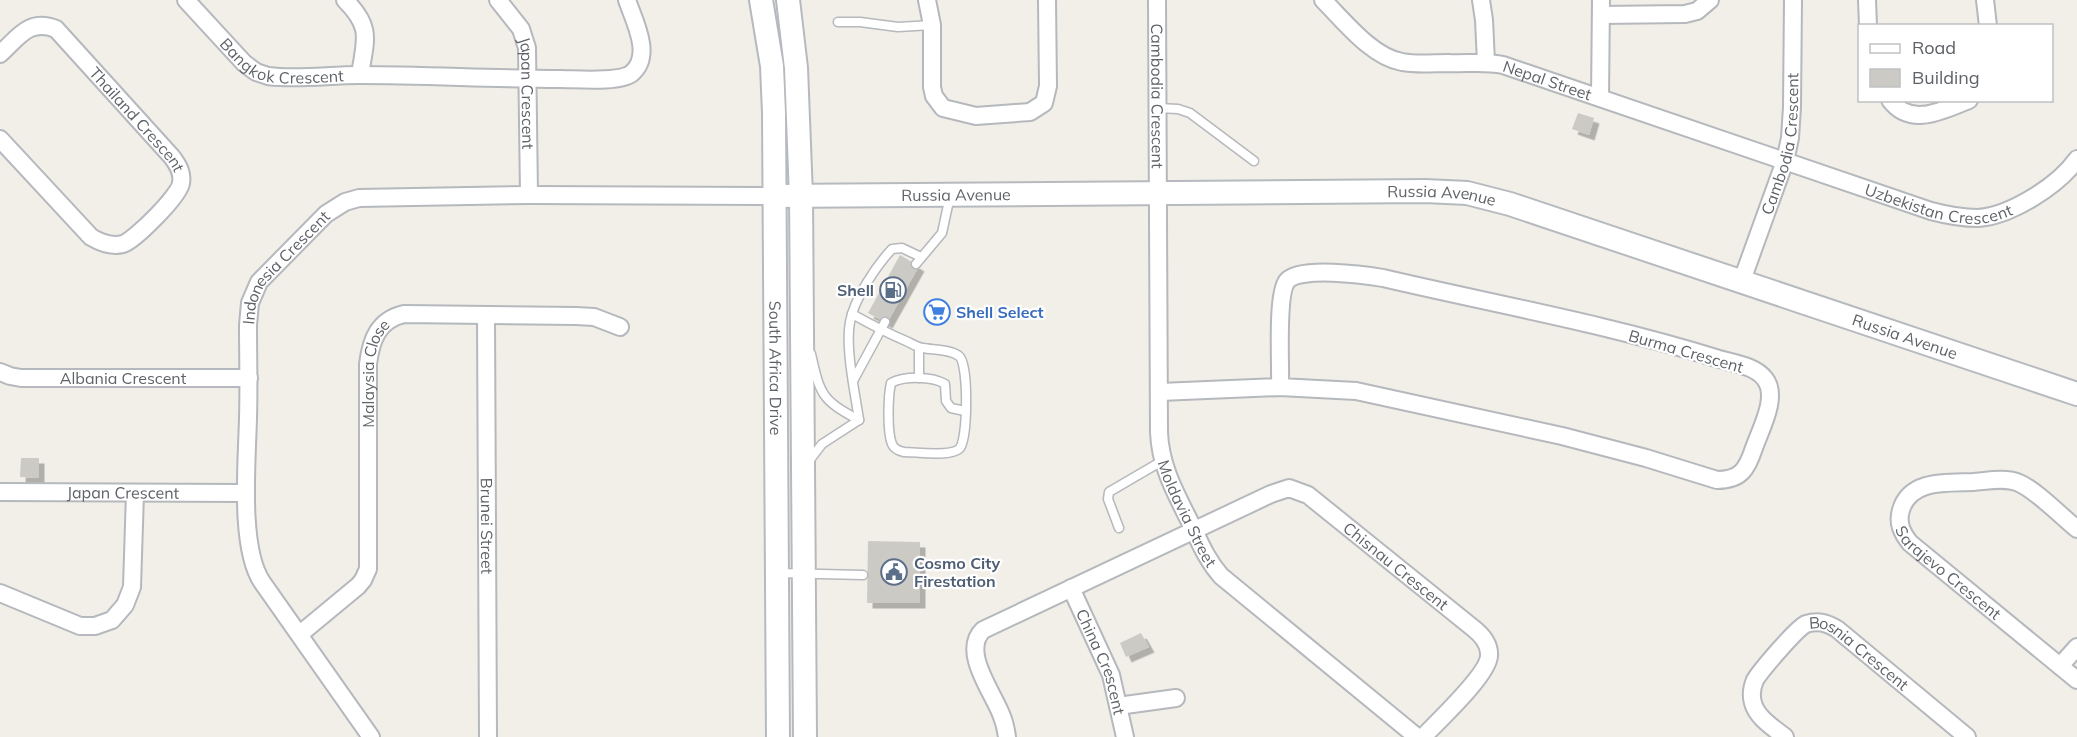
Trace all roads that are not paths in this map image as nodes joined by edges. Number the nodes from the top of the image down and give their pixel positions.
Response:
1 (186, 0) edge
2 (345, 0) edge
3 (498, 0) edge
4 (627, 0) edge
5 (761, 0) edge
6 (788, 0) edge
7 (927, 0) edge
8 (1047, 0) edge
9 (1157, 0) edge
10 (1323, 0) edge
11 (1481, 0) edge
12 (1710, 0) edge
13 (1792, 0) edge
14 (1867, 0) edge
15 (1985, 0) edge
16 (1601, 8) edge
17 (838, 22) dead end
18 (1869, 24) edge
19 (1988, 24) edge
20 (932, 25) junction
21 (0, 54) edge
22 (1486, 62) junction
23 (360, 75) junction
24 (529, 79) junction
25 (1600, 98) junction
26 (1892, 102) edge
27 (1964, 102) edge
28 (1158, 108) junction
29 (0, 139) edge
30 (2077, 159) edge
31 (1254, 161) dead end
32 (1785, 161) junction
33 (1160, 193) junction
34 (529, 195) junction
35 (950, 195) junction
36 (774, 196) junction
37 (801, 196) junction
38 (1741, 283) junction
39 (852, 314) junction
40 (486, 316) junction
41 (802, 318) junction
42 (883, 326) junction
43 (620, 327) dead end
44 (919, 348) junction
45 (0, 372) edge
46 (249, 378) junction
47 (919, 378) junction
48 (853, 382) junction
49 (1280, 387) junction
50 (1160, 392) junction
51 (2077, 394) edge
52 (965, 411) junction
53 (859, 420) junction
54 (1162, 461) junction
55 (803, 468) junction
56 (0, 492) edge
57 (135, 493) junction
58 (246, 493) junction
59 (1119, 528) dead end
60 (2077, 529) edge
61 (1194, 530) junction
62 (777, 573) junction
63 (804, 573) junction
64 (863, 575) dead end
65 (1071, 588) junction
66 (0, 594) edge
67 (300, 634) junction
68 (2077, 647) edge
69 (2060, 666) junction
70 (2077, 680) edge
71 (1176, 698) dead end
72 (1118, 706) junction
73 (371, 737) edge
74 (488, 737) edge
75 (778, 737) edge
76 (805, 737) edge
77 (1007, 737) edge
78 (1125, 737) edge
79 (1417, 737) edge
80 (1423, 737) edge
81 (1785, 737) edge
82 (1967, 737) edge

1 - 23 street, Bangkok Crescent
2 - 23 street, Bangkok Crescent
3 - 24 street, Japan Crescent
4 - 24 street, Bangkok Crescent
5 - 36 street, South Africa Drive
6 - 37 street, South Africa Drive
7 - 20 street
8 - 20 street
9 - 28 street, Cambodia Crescent
10 - 22 street, Nepal Street
11 - 22 street
12 - 16 street
13 - 32 street, Cambodia Crescent
14 - 18 street
15 - 19 street
16 - 25 street
17 - 20 lane
21 - 29 street, Thailand Crescent
22 - 25 street, Nepal Street
23 - 24 street, Bangkok Crescent
24 - 34 street, Japan Crescent
25 - 32 street, Nepal Street
26 - 27 street
28 - 31 lane
28 - 33 street, Cambodia Crescent
30 - 32 street, Uzbekistan Crescent
32 - 38 street, Cambodia Crescent
33 - 35 street, Russia Avenue
33 - 38 street, Russia Avenue
33 - 50 street, Moldavia Street
34 - 36 street, Indonesia Crescent
34 - 46 street, Indonesia Crescent
35 - 37 street, Russia Avenue
35 - 39 lane
36 - 37 street, Russia Avenue
36 - 62 street, South Africa Drive
37 - 41 street, South Africa Drive
38 - 51 street, Russia Avenue
39 - 42 lane
39 - 48 lane
40 - 43 street, Malaysia Close
40 - 67 street, Malaysia Close
40 - 74 street, Brunei Street
41 - 53 lane
41 - 55 street, South Africa Drive
42 - 44 lane
42 - 48 lane
44 - 47 lane
44 - 52 lane
45 - 46 street, Albania Crescent
46 - 58 street, Indonesia Crescent
47 - 52 lane
47 - 52 lane
48 - 53 lane
49 - 49 street, Burma Crescent
49 - 50 street, Burma Crescent
50 - 54 street, Moldavia Street
53 - 55 lane
54 - 59 lane
54 - 61 street, Moldavia Street
55 - 63 street, South Africa Drive
56 - 57 street, Japan Crescent
57 - 58 street, Japan Crescent
57 - 66 street
58 - 67 street, Indonesia Crescent
60 - 69 street, Sarajevo Crescent
61 - 65 street, China Crescent
61 - 79 street, Moldavia Street
61 - 80 street, Chisnau Crescent
62 - 63 lane
62 - 75 street, South Africa Drive
63 - 64 lane
63 - 76 street, South Africa Drive
65 - 72 street, China Crescent
65 - 77 street, China Crescent
67 - 73 street, Indonesia Crescent
68 - 69 street
69 - 70 street, Sarajevo Crescent
71 - 72 street
72 - 78 street, China Crescent
81 - 82 street, Bosnia Crescent

